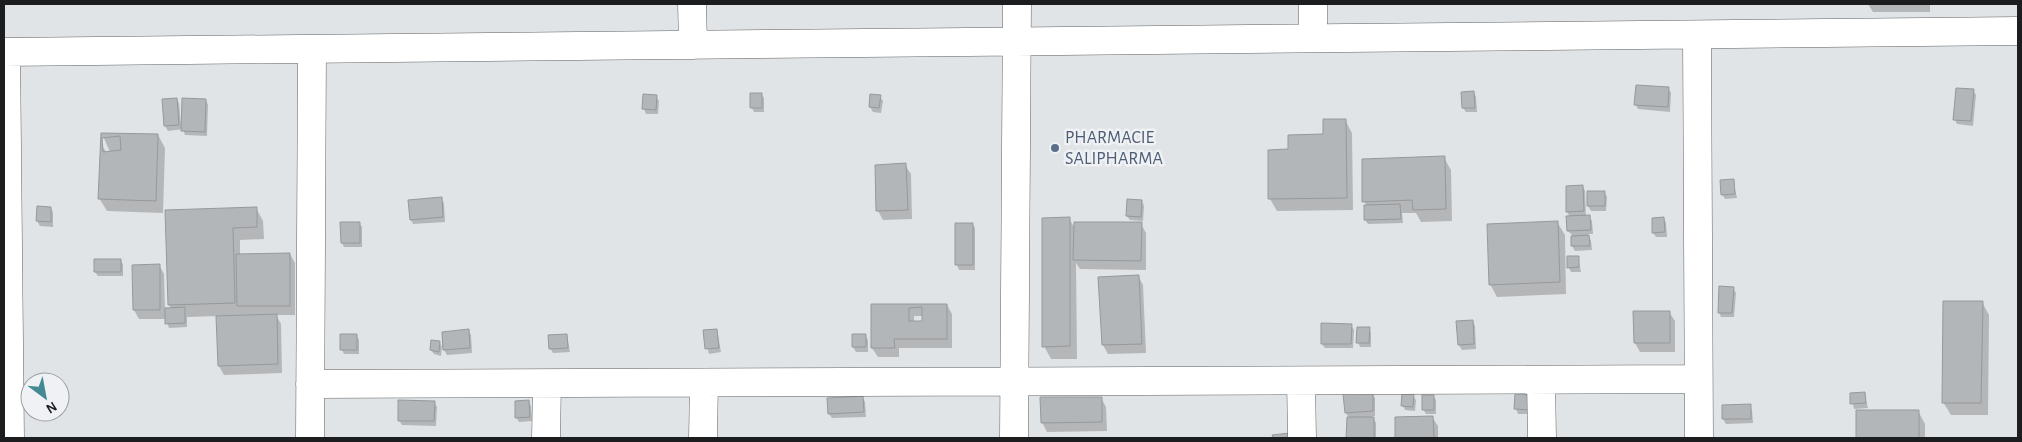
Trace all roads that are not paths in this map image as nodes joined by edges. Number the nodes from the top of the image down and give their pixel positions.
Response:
1 (692, 4) edge
2 (1017, 4) edge
3 (1313, 4) edge
4 (2018, 31) edge
5 (1697, 34) junction
6 (1313, 38) junction
7 (1017, 41) junction
8 (693, 45) junction
9 (312, 49) junction
10 (5, 52) edge
11 (6, 304) edge
12 (1698, 379) junction
13 (1541, 380) junction
14 (1301, 381) junction
15 (1014, 382) junction
16 (704, 383) junction
17 (310, 384) junction
18 (548, 384) junction
19 (10, 438) edge
20 (310, 438) edge
21 (546, 438) edge
22 (703, 438) edge
23 (1014, 438) edge
24 (1302, 438) edge
25 (1542, 438) edge
26 (1699, 438) edge

1 - 8 street
2 - 7 street
3 - 6 street
4 - 5 street
5 - 6 street
5 - 12 street
6 - 7 street
7 - 8 street
7 - 15 street
8 - 9 street
9 - 10 street
9 - 17 street
10 - 11 street
11 - 19 street
12 - 13 street
12 - 26 street
13 - 14 street
13 - 25 street
14 - 15 street
14 - 24 street
15 - 16 street
15 - 23 street
16 - 18 street
16 - 22 street
17 - 18 street
17 - 20 street
18 - 21 street

